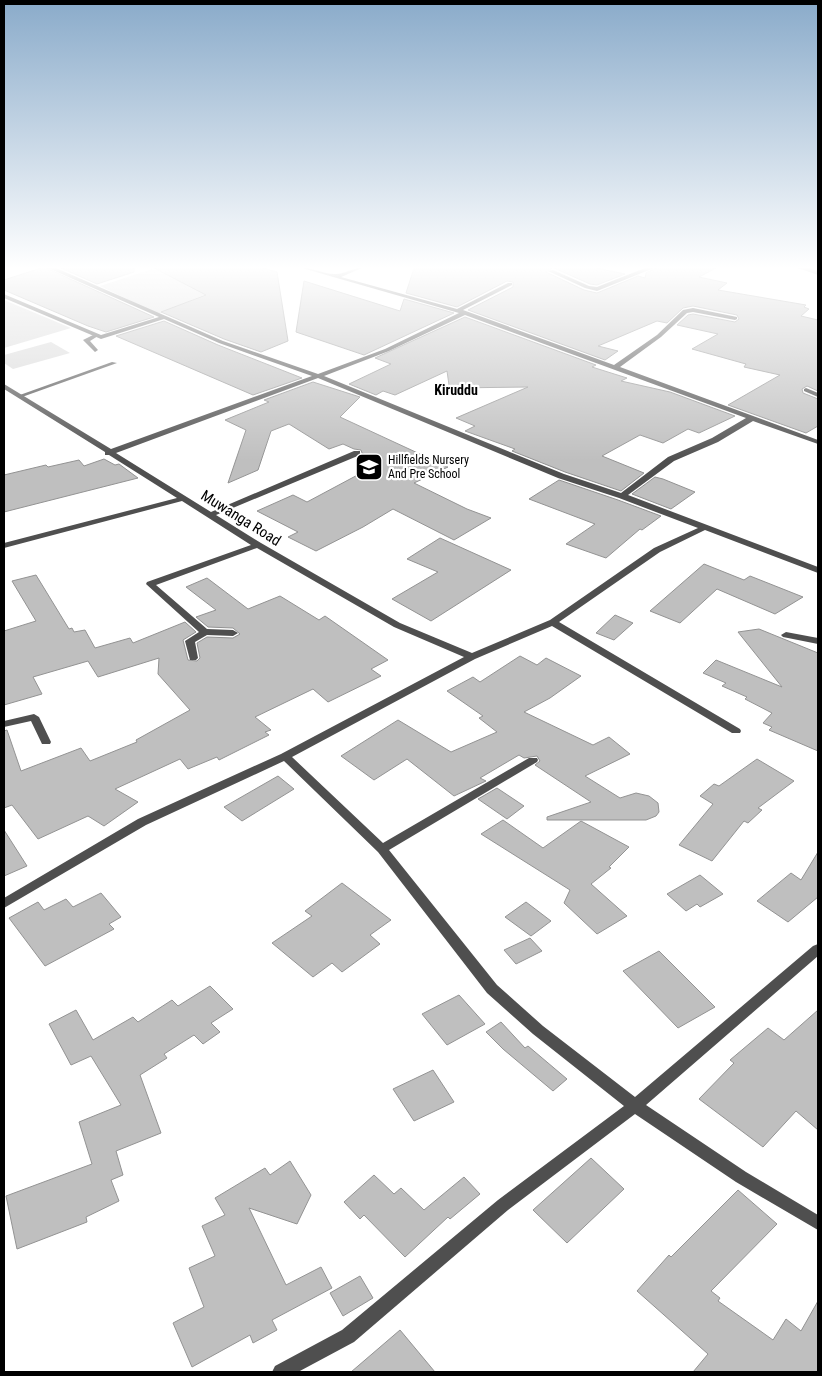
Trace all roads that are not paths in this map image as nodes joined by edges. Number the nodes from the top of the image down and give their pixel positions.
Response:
1 (87, 332) edge
2 (120, 332) edge
3 (199, 332) edge
4 (424, 332) edge
5 (517, 332) edge
6 (663, 332) edge
7 (96, 336) junction
8 (95, 350) dead end
9 (114, 363) dead end
10 (615, 368) junction
11 (318, 376) junction
12 (4, 386) edge
13 (806, 390) dead end
14 (818, 395) edge
15 (20, 396) junction
16 (752, 418) junction
17 (818, 442) edge
18 (108, 453) junction
19 (357, 453) dead end
20 (622, 496) junction
21 (184, 498) junction
22 (210, 515) junction
23 (706, 527) junction
24 (258, 545) junction
25 (4, 546) edge
26 (818, 570) edge
27 (553, 622) junction
28 (205, 632) junction
29 (233, 633) dead end
30 (786, 635) dead end
31 (818, 641) edge
32 (472, 657) junction
33 (193, 658) dead end
34 (4, 724) edge
35 (736, 731) dead end
36 (46, 742) dead end
37 (285, 756) junction
38 (533, 760) dead end
39 (382, 849) junction
40 (4, 904) edge
41 (818, 948) edge
42 (635, 1106) junction
43 (818, 1223) edge
44 (281, 1372) edge

1 - 7 street
2 - 7 street
3 - 11 street
4 - 11 street
5 - 10 street
6 - 10 street
7 - 8 street
9 - 15 street
10 - 16 street
11 - 18 street
11 - 20 street
12 - 15 street, Muwanga Road
13 - 14 street
15 - 18 street, Muwanga Road
16 - 17 street
16 - 20 street
18 - 21 street, Muwanga Road
19 - 22 street
20 - 23 street
21 - 22 street, Muwanga Road
21 - 25 street
22 - 24 street, Muwanga Road
23 - 26 street
23 - 27 street
24 - 28 street
24 - 32 street, Muwanga Road
27 - 32 street
27 - 35 street
28 - 29 street
28 - 33 street
30 - 31 street
32 - 37 street
34 - 36 street
37 - 39 street
37 - 40 street
38 - 39 street
39 - 42 street
41 - 42 street
42 - 43 street
42 - 44 street

